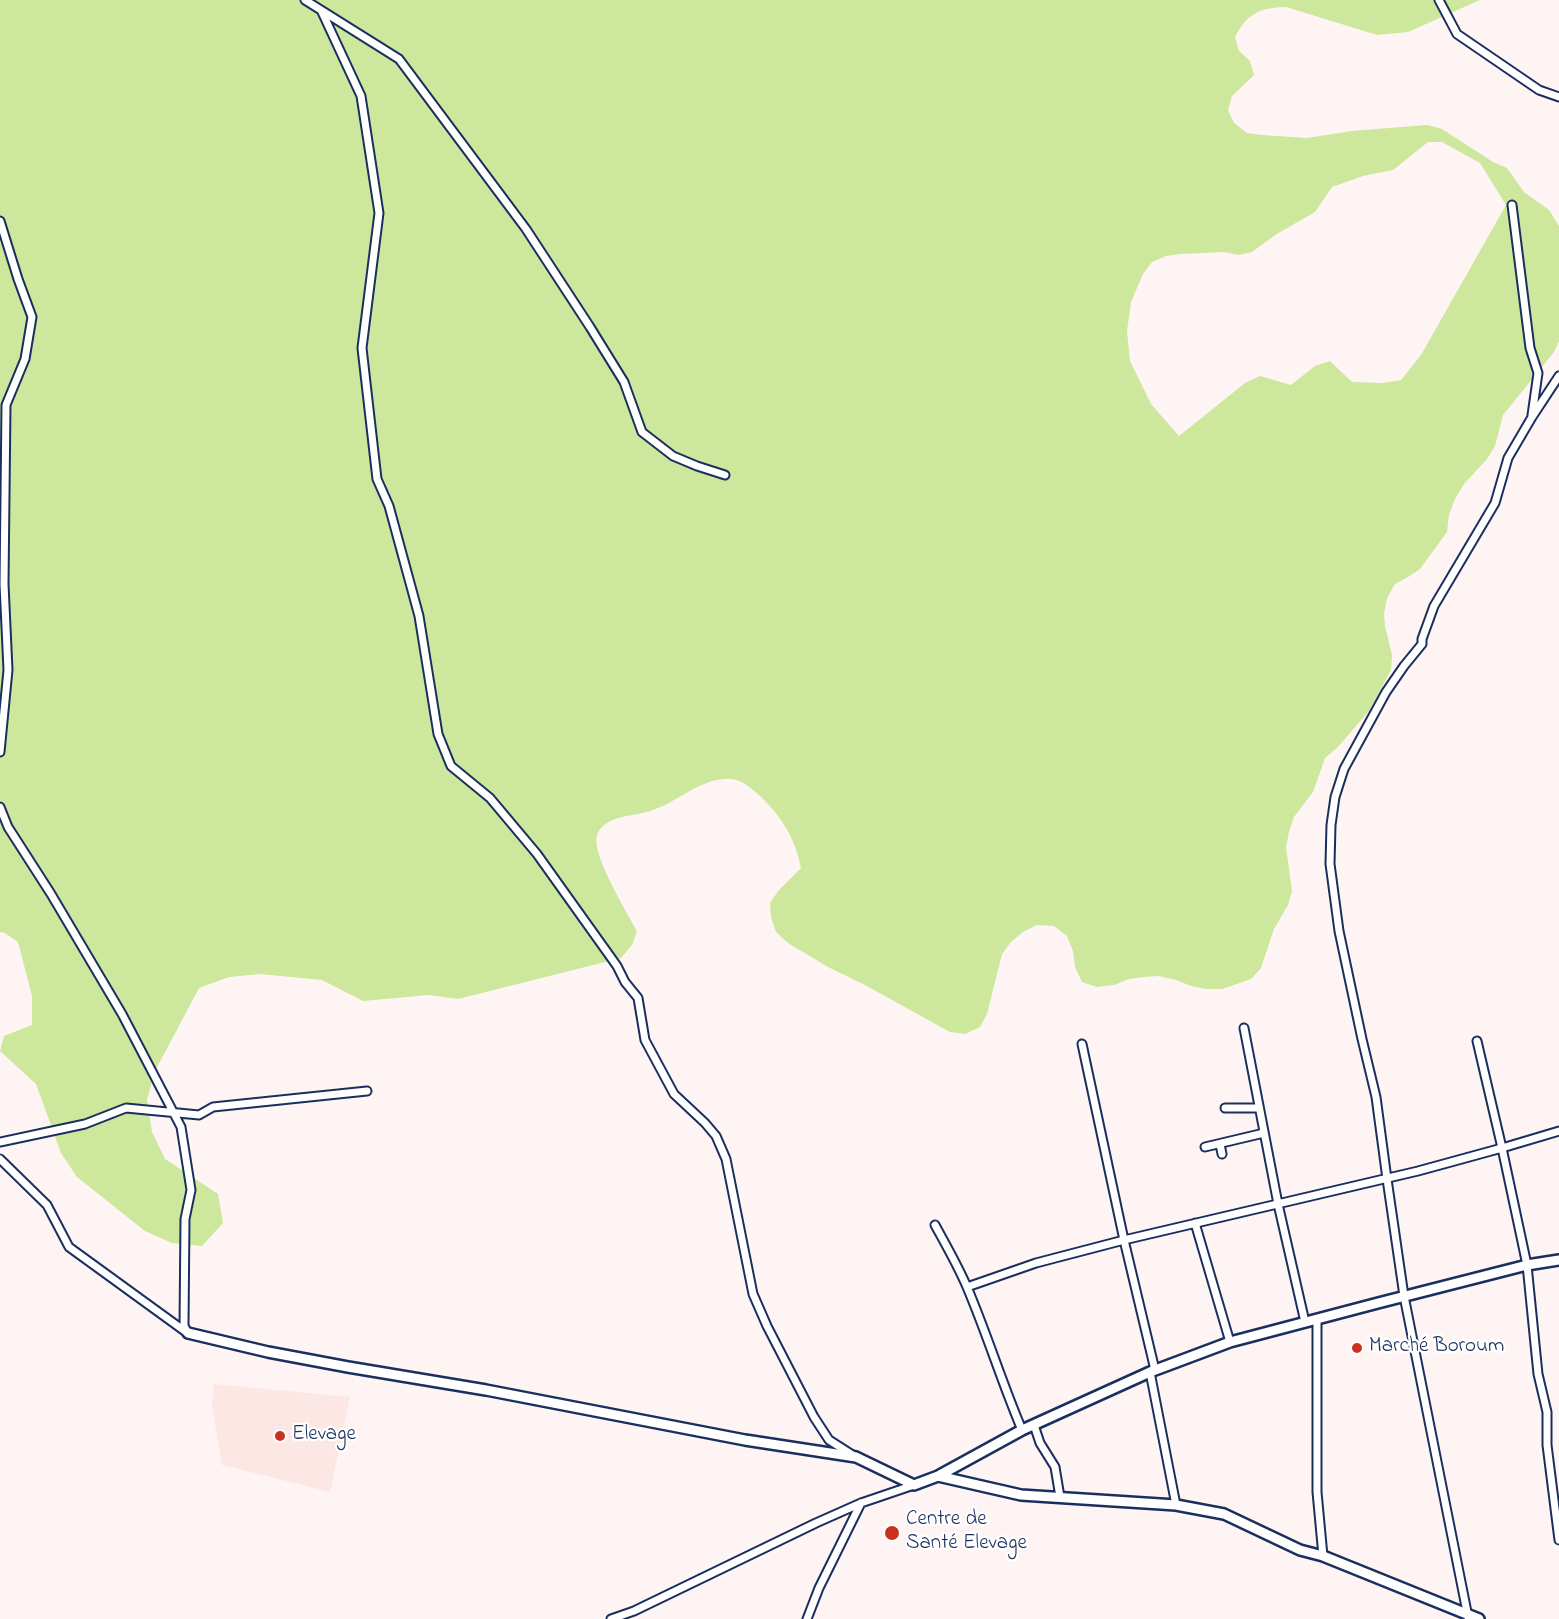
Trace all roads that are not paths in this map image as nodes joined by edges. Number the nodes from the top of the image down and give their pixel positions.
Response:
1 (305, 0) edge
2 (1439, 0) edge
3 (322, 12) junction
4 (1559, 98) edge
5 (1512, 205) dead end
6 (0, 221) edge
7 (1559, 376) edge
8 (1532, 417) junction
9 (725, 475) dead end
10 (0, 752) edge
11 (0, 807) edge
12 (1244, 1028) dead end
13 (1477, 1041) dead end
14 (1082, 1044) dead end
15 (367, 1091) dead end
16 (1225, 1108) dead end
17 (1259, 1108) junction
18 (173, 1112) junction
19 (1559, 1131) edge
20 (1264, 1134) junction
21 (0, 1142) edge
22 (1220, 1144) junction
23 (1205, 1147) dead end
24 (1502, 1149) junction
25 (1222, 1154) dead end
26 (0, 1159) edge
27 (1387, 1179) junction
28 (1278, 1204) junction
29 (1195, 1223) junction
30 (935, 1225) dead end
31 (1124, 1240) junction
32 (1559, 1260) edge
33 (1527, 1265) junction
34 (967, 1287) junction
35 (1404, 1296) junction
36 (1317, 1319) junction
37 (1305, 1322) junction
38 (188, 1333) junction
39 (1230, 1342) junction
40 (1153, 1371) junction
41 (1034, 1425) junction
42 (1022, 1430) junction
43 (856, 1457) junction
44 (939, 1476) junction
45 (914, 1485) junction
46 (1060, 1497) junction
47 (861, 1503) junction
48 (1176, 1505) junction
49 (1559, 1540) edge
50 (1323, 1556) junction
51 (1472, 1618) edge
52 (611, 1619) edge
53 (807, 1619) edge

1 - 3 street
2 - 4 street
3 - 9 street
3 - 43 street
5 - 8 street
6 - 10 street
7 - 8 street
8 - 27 street
11 - 18 street
12 - 17 street
13 - 24 street
14 - 31 street
15 - 18 street
16 - 17 street
17 - 20 street
18 - 21 street
18 - 38 street
19 - 24 street
20 - 22 street
20 - 28 street
22 - 23 street
22 - 25 street
24 - 27 street
24 - 33 street
26 - 38 street
27 - 28 street
27 - 35 street
28 - 29 street
28 - 37 street
29 - 31 street
29 - 39 street
30 - 34 street
31 - 34 street
31 - 40 street
32 - 33 street
33 - 35 street
33 - 49 street
34 - 42 street
35 - 36 street
35 - 51 street
36 - 37 street
36 - 50 street
37 - 39 street
38 - 43 street
39 - 40 street
40 - 41 street
40 - 48 street
41 - 42 street
41 - 46 street
42 - 44 street
43 - 45 street
44 - 45 street
44 - 46 street
45 - 47 street
46 - 48 street
47 - 52 street
47 - 53 street
48 - 50 street
50 - 51 street

